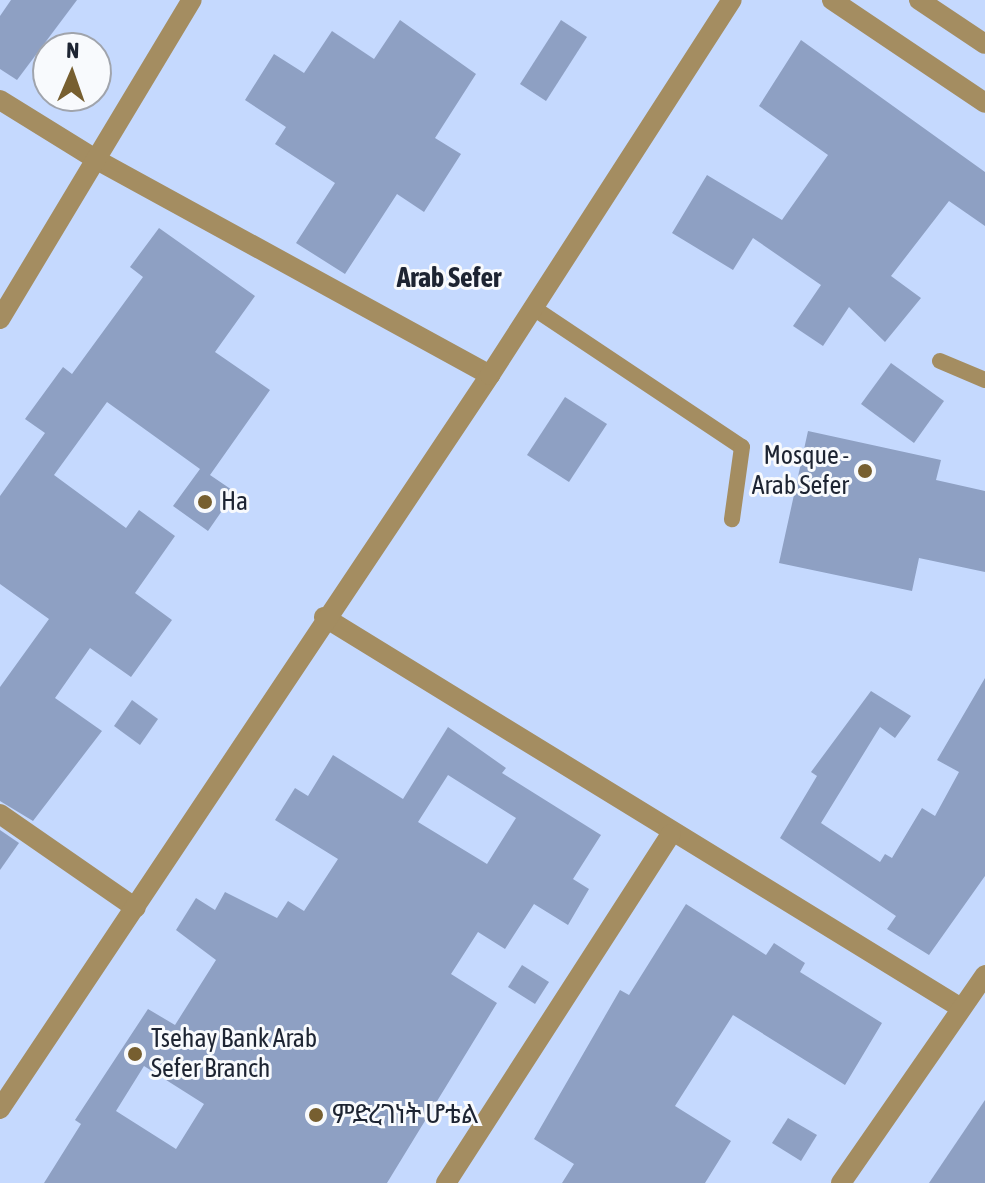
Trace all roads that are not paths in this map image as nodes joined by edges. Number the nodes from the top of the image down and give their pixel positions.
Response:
1 (192, 0) edge
2 (732, 0) edge
3 (832, 0) edge
4 (919, 0) edge
5 (985, 44) edge
6 (0, 100) edge
7 (985, 103) edge
8 (97, 160) junction
9 (532, 307) junction
10 (0, 319) edge
11 (940, 361) dead end
12 (490, 375) junction
13 (985, 380) edge
14 (732, 519) dead end
15 (324, 617) junction
16 (0, 814) edge
17 (671, 834) junction
18 (136, 908) junction
19 (985, 975) edge
20 (961, 1008) junction
21 (0, 1109) edge
22 (446, 1183) edge
23 (841, 1183) edge

1 - 8 street
2 - 9 street
3 - 7 street
4 - 5 street
6 - 8 street
8 - 10 street
8 - 12 street
9 - 12 street
9 - 14 lane
11 - 13 lane
12 - 15 street
15 - 17 street
15 - 18 street
16 - 18 street
17 - 20 street
17 - 22 street
18 - 21 street
19 - 20 street
20 - 23 street

